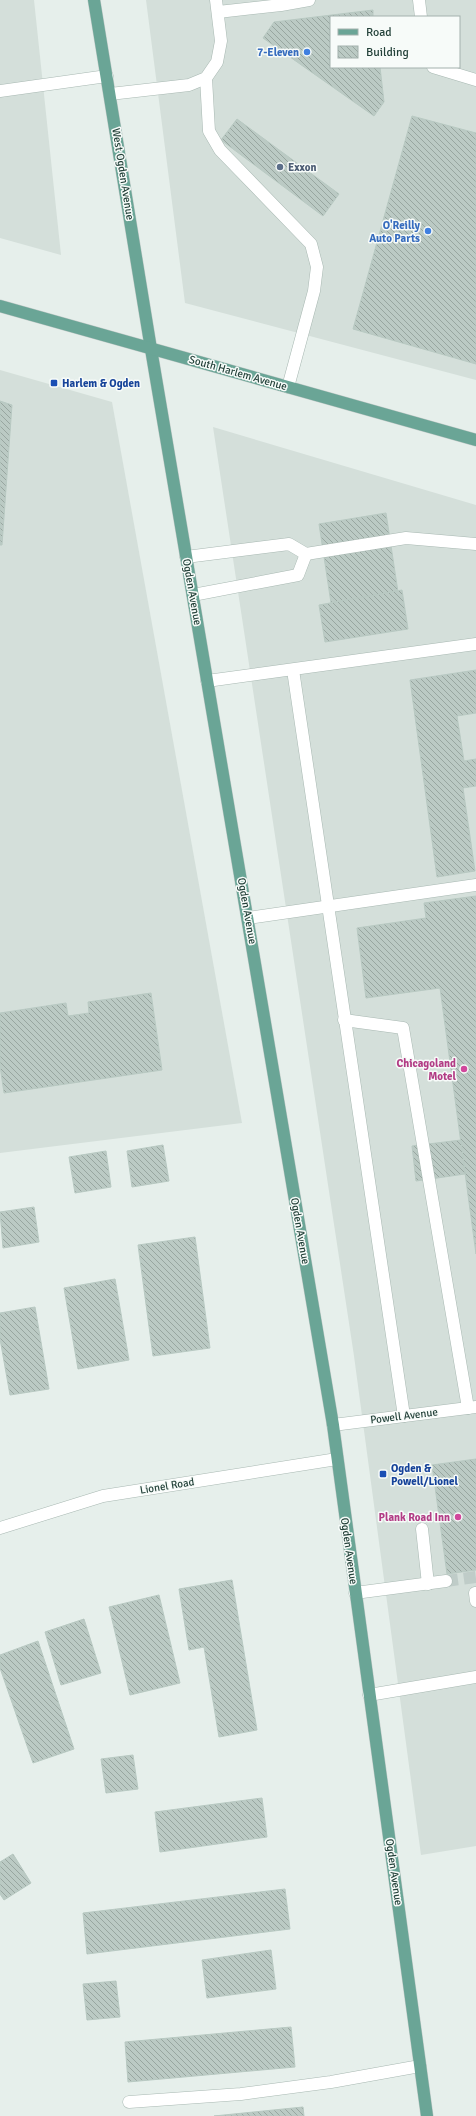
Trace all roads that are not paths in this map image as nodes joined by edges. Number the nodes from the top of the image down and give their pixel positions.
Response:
1 (94, 0) edge
2 (310, 0) edge
3 (419, 0) edge
4 (217, 6) edge
5 (421, 16) edge
6 (436, 68) edge
7 (107, 76) junction
8 (206, 78) junction
9 (476, 80) edge
10 (0, 91) edge
11 (110, 94) junction
12 (0, 306) edge
13 (151, 349) junction
14 (288, 387) junction
15 (476, 440) edge
16 (476, 544) edge
17 (306, 554) junction
18 (186, 557) junction
19 (192, 595) junction
20 (476, 644) edge
21 (293, 670) junction
22 (207, 681) junction
23 (476, 885) edge
24 (327, 907) junction
25 (248, 918) junction
26 (344, 1020) junction
27 (472, 1407) edge
28 (404, 1416) junction
29 (333, 1425) junction
30 (337, 1459) junction
31 (0, 1528) edge
32 (422, 1529) dead end
33 (446, 1581) tunnel mouth
34 (428, 1584) junction
35 (355, 1593) junction
36 (476, 1677) edge
37 (369, 1695) junction
38 (420, 2066) junction
39 (129, 2102) dead end
40 (427, 2116) edge

1 - 7 main road, West Ogden Avenue
2 - 4 street
3 - 5 street
4 - 8 street
6 - 9 street
7 - 10 street
7 - 11 main road, West Ogden Avenue
8 - 11 street
8 - 14 street
11 - 13 main road, West Ogden Avenue
12 - 13 main road, South Harlem Avenue
13 - 14 main road, South Harlem Avenue
13 - 18 main road, Ogden Avenue
14 - 15 main road, South Harlem Avenue
16 - 17 street
17 - 18 street
17 - 19 street
18 - 19 main road, Ogden Avenue
19 - 22 main road, Ogden Avenue
20 - 21 street
21 - 22 street
21 - 24 street
22 - 25 main road, Ogden Avenue
23 - 24 street
24 - 25 street
24 - 26 street
25 - 29 main road, Ogden Avenue
26 - 27 street
26 - 28 street
27 - 28 street, Powell Avenue
28 - 29 street, Powell Avenue
29 - 30 main road, Ogden Avenue
30 - 31 street, Lionel Road
30 - 35 main road, Ogden Avenue
32 - 34 street
33 - 34 street
34 - 35 street
35 - 37 main road, Ogden Avenue
36 - 37 street
37 - 38 main road, Ogden Avenue
38 - 39 street
38 - 40 main road, Ogden Avenue

